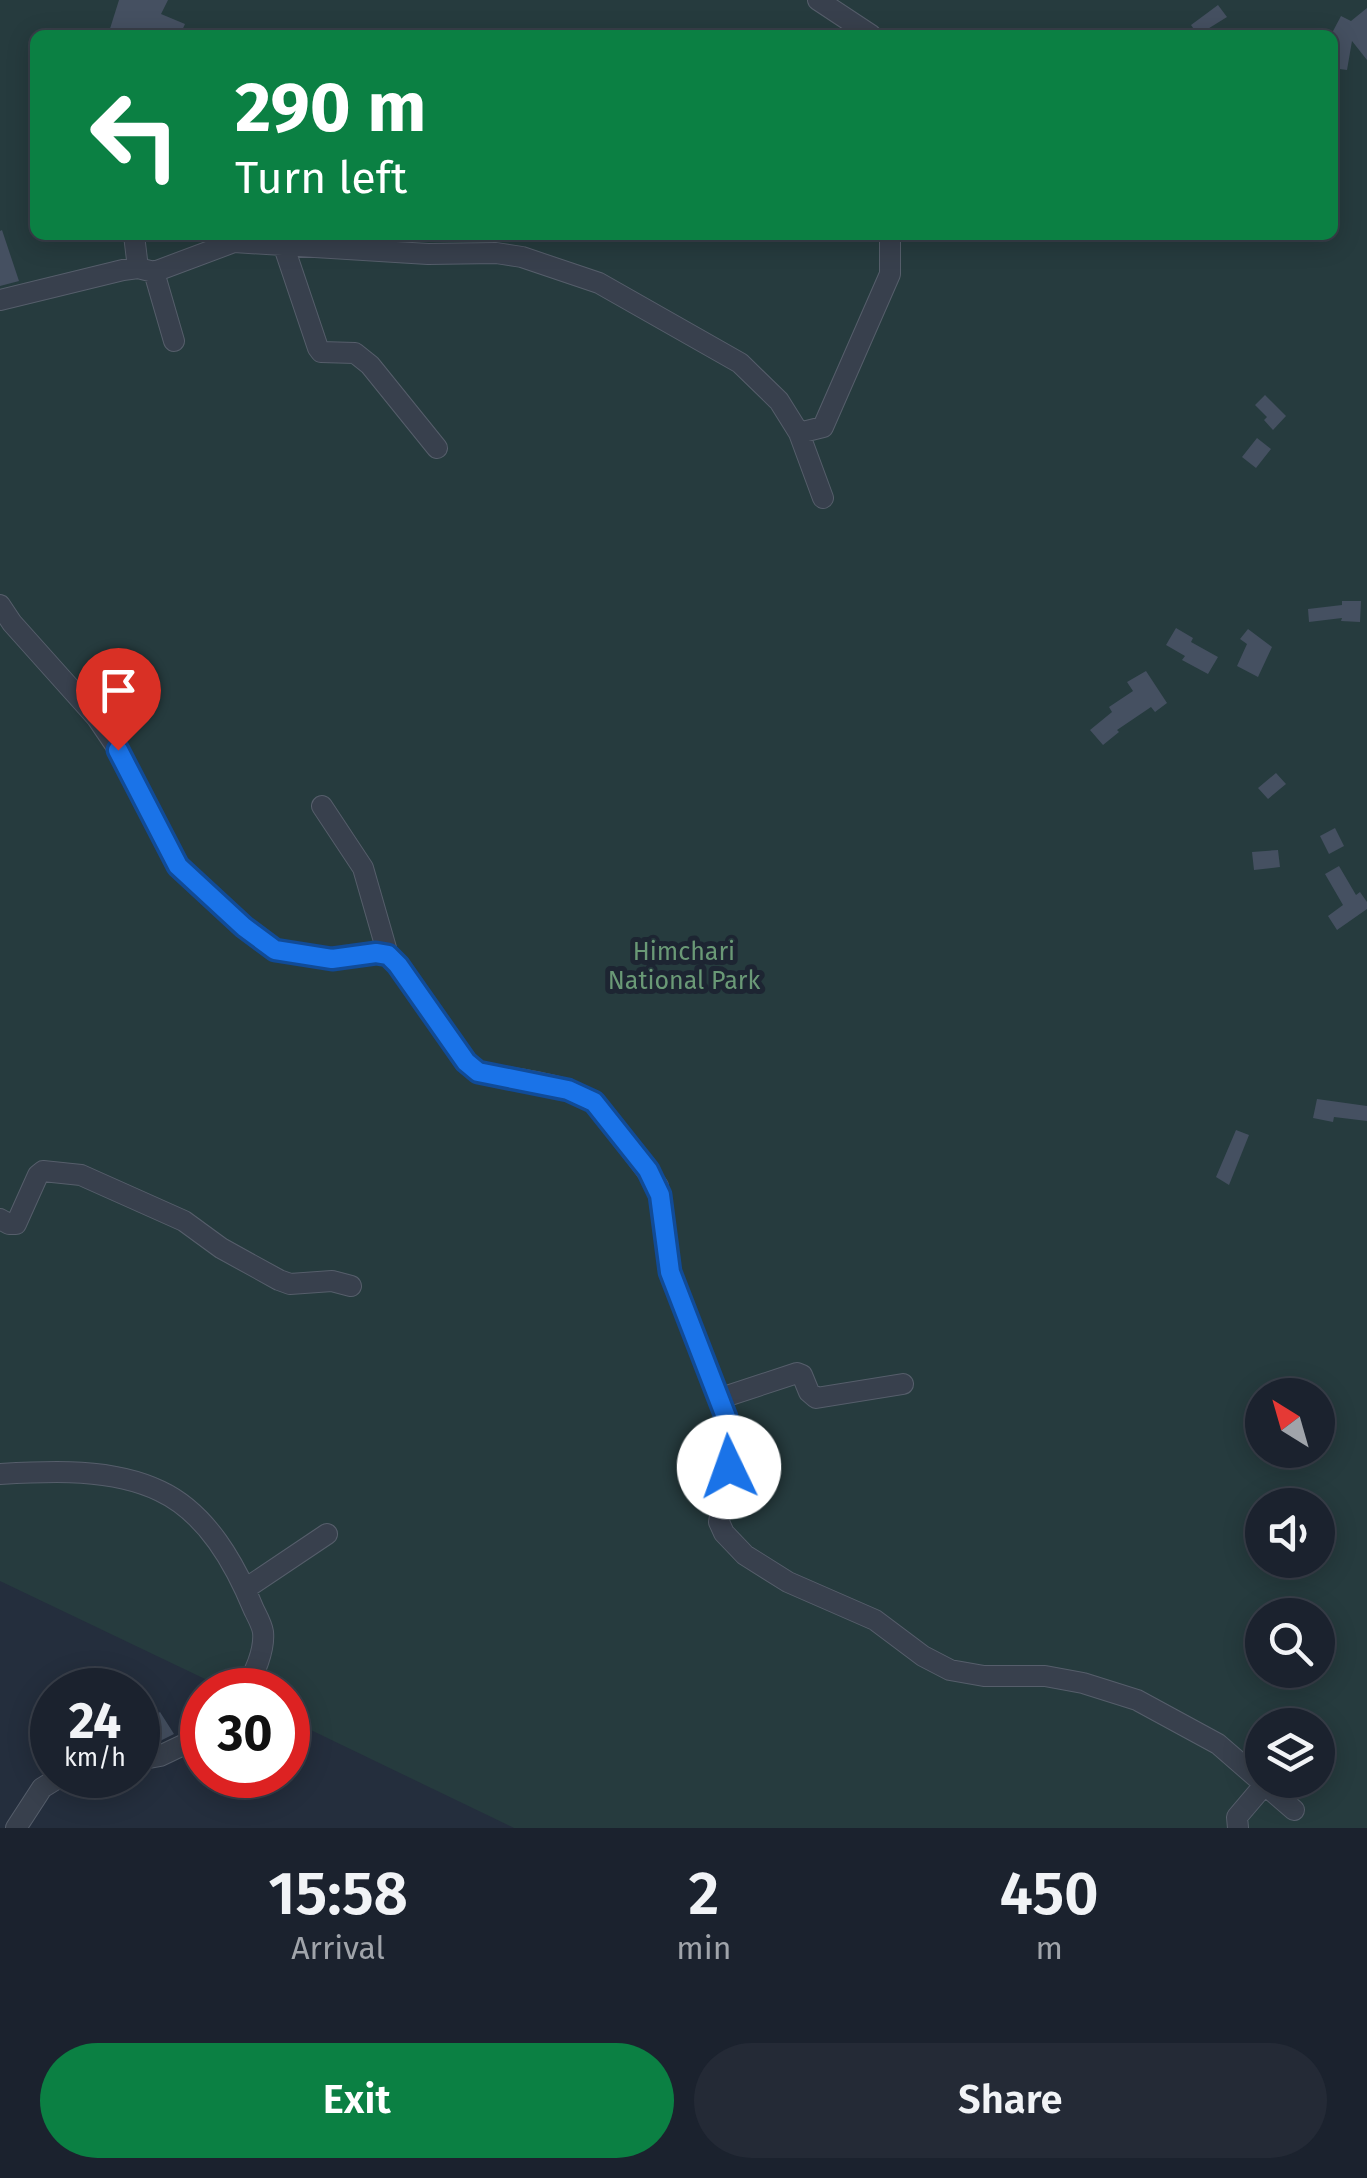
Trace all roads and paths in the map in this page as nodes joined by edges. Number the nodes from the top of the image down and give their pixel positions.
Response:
1 (818, 0) edge
2 (863, 30) edge
3 (136, 240) edge
4 (890, 240) edge
5 (283, 244) junction
6 (146, 270) junction
7 (0, 300) edge
8 (174, 342) dead end
9 (799, 433) junction
10 (437, 448) dead end
11 (823, 498) dead end
12 (0, 605) edge
13 (322, 806) dead end
14 (388, 955) junction
15 (0, 1219) edge
16 (351, 1286) dead end
17 (903, 1384) dead end
18 (721, 1398) junction
19 (0, 1474) edge
20 (327, 1534) dead end
21 (245, 1589) junction
22 (256, 1668) edge
23 (1245, 1767) edge
24 (36, 1798) edge
25 (1254, 1798) edge
26 (1281, 1798) edge
27 (1294, 1810) dead end
28 (16, 1828) edge
29 (1238, 1828) edge

1 - 2 street
3 - 6 street
4 - 9 street
5 - 6 street
5 - 9 street
5 - 10 street
6 - 7 street
6 - 8 street
9 - 11 street
12 - 14 street
13 - 14 street
14 - 18 street
15 - 16 street
17 - 18 street
18 - 23 street
19 - 21 street
20 - 21 street
21 - 22 street
24 - 28 street
25 - 29 street
26 - 27 street

